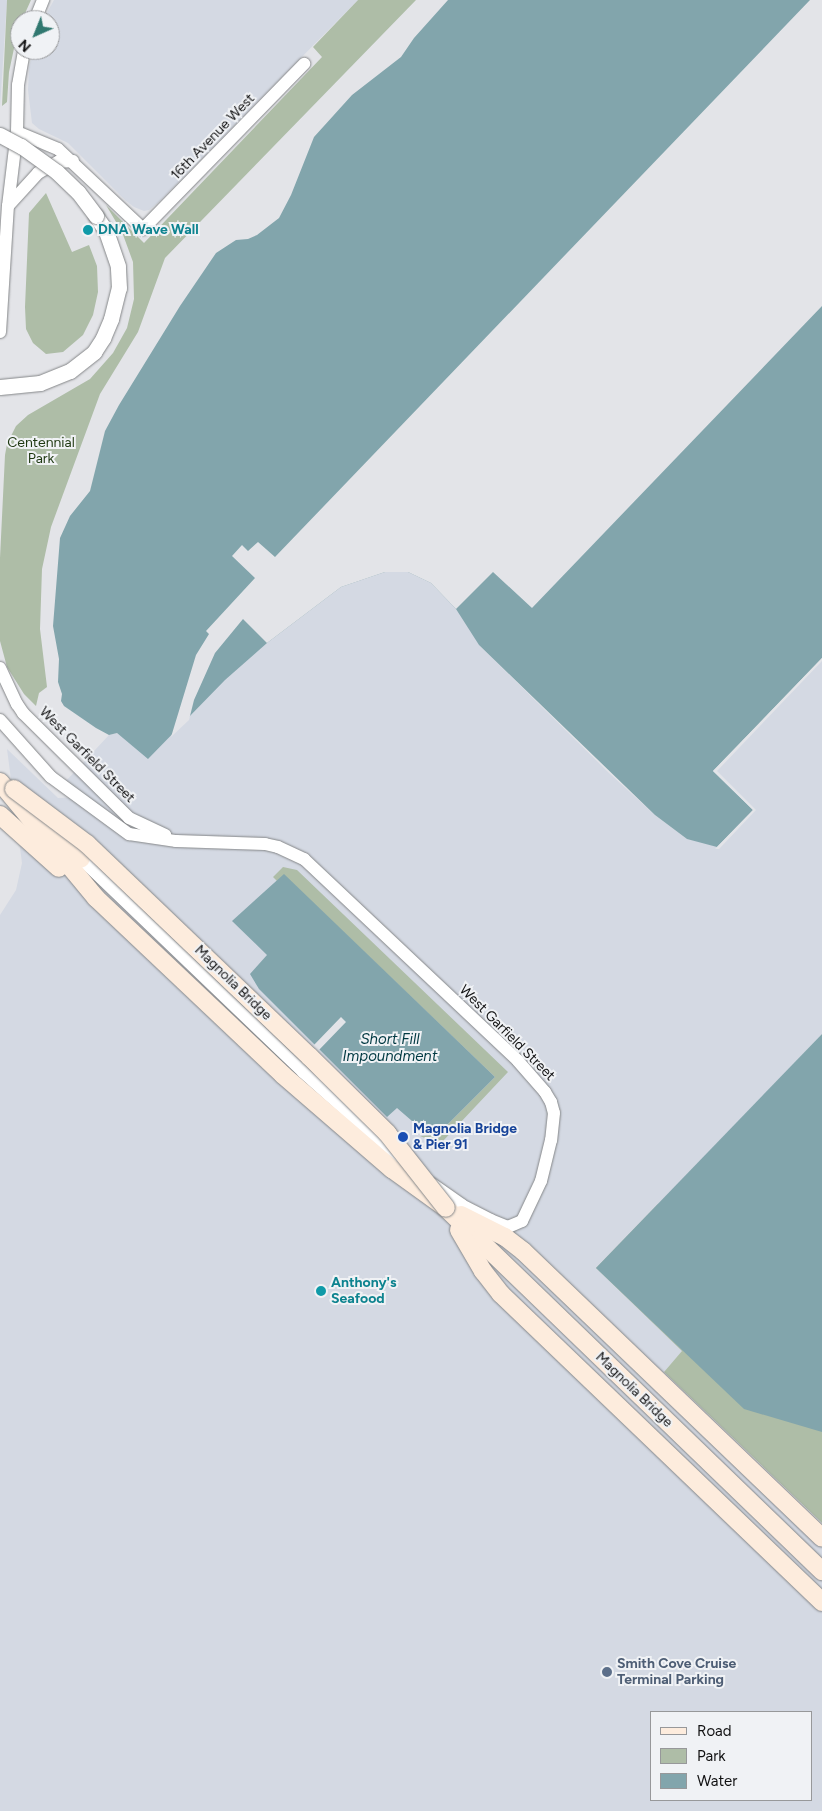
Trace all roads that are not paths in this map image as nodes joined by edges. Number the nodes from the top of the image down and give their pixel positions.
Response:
1 (22, 60) edge
2 (304, 64) dead end
3 (17, 132) junction
4 (0, 136) edge
5 (73, 162) junction
6 (8, 206) junction
7 (0, 332) edge
8 (0, 387) edge
9 (0, 668) edge
10 (4, 689) edge
11 (0, 720) edge
12 (5, 783) edge
13 (0, 803) edge
14 (0, 815) edge
15 (41, 834) junction
16 (176, 841) junction
17 (81, 859) junction
18 (96, 898) junction
19 (446, 1208) junction
20 (822, 1538) edge
21 (822, 1571) edge
22 (822, 1602) edge

1 - 3 street
2 - 5 street, 16th Avenue West
3 - 5 street
3 - 6 street
4 - 8 street, bridge
5 - 6 street
6 - 7 street
9 - 10 street, West Garfield Street
10 - 16 street, West Garfield Street
11 - 16 street, West Garfield Street
12 - 15 main road, Magnolia Bridge
12 - 17 main road, bridge
12 - 19 main road, Magnolia Bridge, bridge
13 - 15 main road
14 - 18 main road, Magnolia Bridge
15 - 17 main road
15 - 18 main road, Magnolia Bridge
16 - 17 street, West Garfield Street
18 - 19 main road, Magnolia Bridge, bridge
19 - 20 main road
19 - 21 main road, Magnolia Bridge
19 - 22 main road

